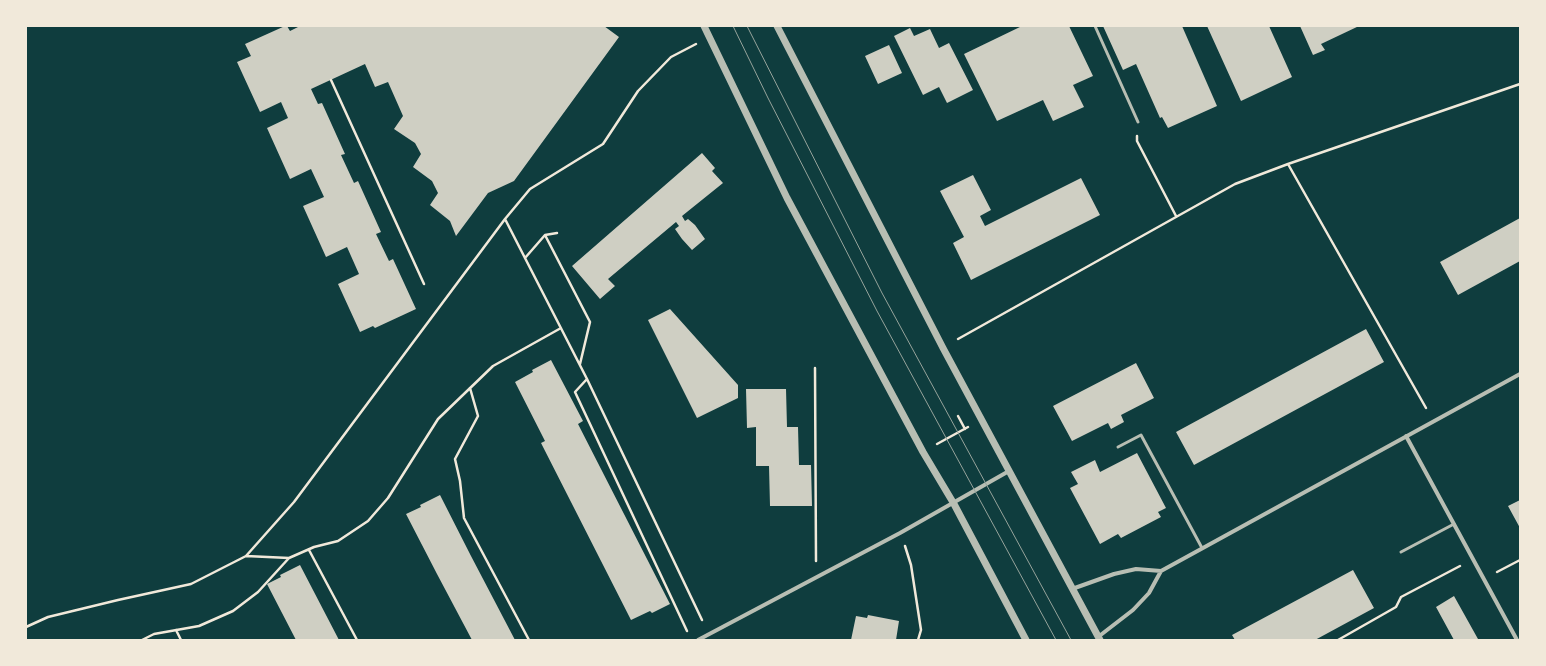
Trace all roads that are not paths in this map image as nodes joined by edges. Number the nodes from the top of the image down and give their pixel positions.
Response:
1 (704, 26) edge
2 (777, 26) edge
3 (1095, 26) edge
4 (1138, 122) road end
5 (1520, 374) edge
6 (1406, 436) junction
7 (1118, 447) dead end
8 (1009, 472) junction
9 (954, 504) junction
10 (1454, 524) junction
11 (1202, 548) junction
12 (1401, 552) dead end
13 (1161, 571) junction
14 (1072, 590) junction
15 (1099, 638) edge
16 (698, 640) edge
17 (1026, 640) edge
18 (1517, 640) edge

1 - 9 street
2 - 8 street
3 - 4 lane
5 - 6 street
6 - 10 street
6 - 11 street
7 - 11 lane
8 - 9 street
8 - 14 street
9 - 16 street
9 - 17 street
10 - 12 lane
10 - 18 street
11 - 13 street
13 - 14 street
13 - 15 street
14 - 15 street

